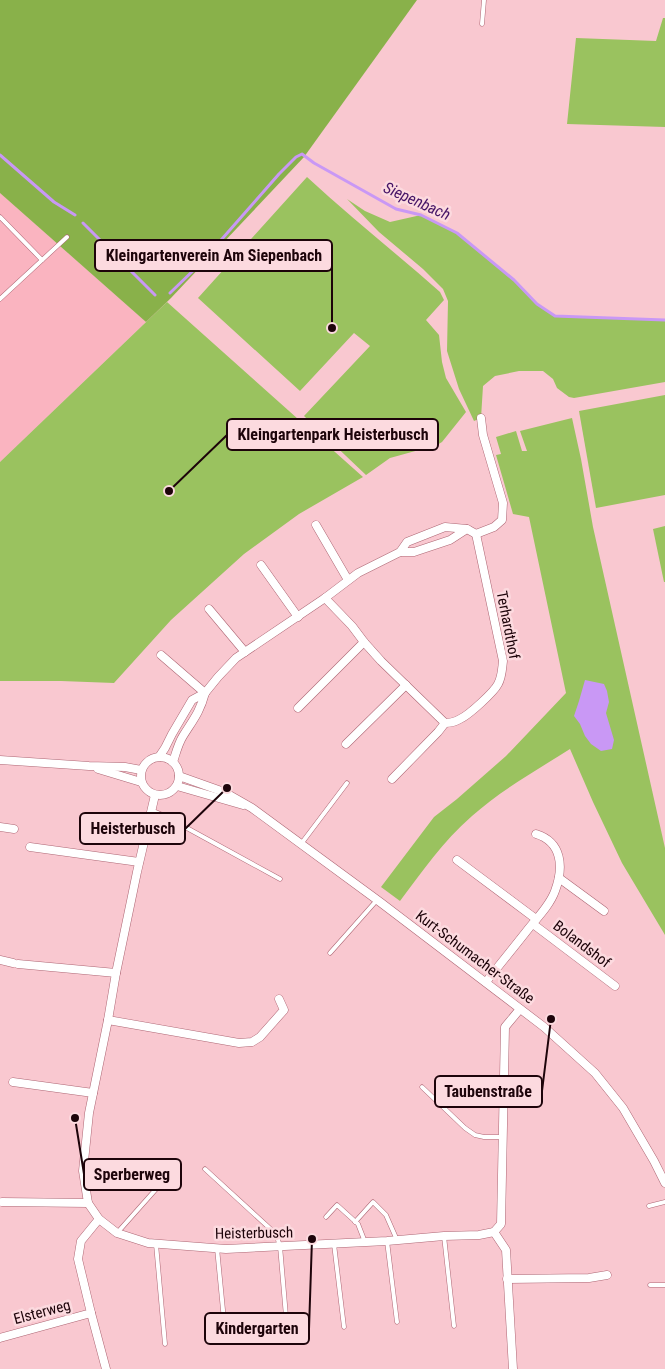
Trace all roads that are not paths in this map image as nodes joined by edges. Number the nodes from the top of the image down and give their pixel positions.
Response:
1 (484, 0) edge
2 (482, 24) dead end
3 (0, 217) edge
4 (67, 237) dead end
5 (42, 260) junction
6 (0, 299) edge
7 (481, 418) dead end
8 (316, 525) dead end
9 (467, 530) junction
10 (476, 534) junction
11 (400, 552) junction
12 (261, 565) dead end
13 (348, 580) junction
14 (325, 598) junction
15 (209, 609) dead end
16 (298, 617) junction
17 (364, 642) junction
18 (245, 652) junction
19 (161, 655) dead end
20 (406, 685) junction
21 (205, 693) junction
22 (298, 708) dead end
23 (445, 723) junction
24 (346, 744) dead end
25 (159, 757) junction
26 (0, 760) edge
27 (173, 762) junction
28 (89, 766) junction
29 (141, 770) junction
30 (179, 776) junction
31 (392, 779) dead end
32 (141, 782) junction
33 (347, 783) dead end
34 (176, 786) junction
35 (155, 795) junction
36 (252, 808) junction
37 (151, 810) junction
38 (0, 827) edge
39 (14, 829) dead end
40 (536, 834) dead end
41 (301, 844) junction
42 (30, 847) dead end
43 (456, 860) dead end
44 (139, 862) junction
45 (558, 878) junction
46 (280, 879) dead end
47 (377, 900) junction
48 (604, 910) dead end
49 (535, 922) junction
50 (330, 953) dead end
51 (0, 960) edge
52 (116, 973) junction
53 (486, 982) junction
54 (615, 986) dead end
55 (279, 998) dead end
56 (520, 1009) junction
57 (108, 1020) junction
58 (12, 1082) dead end
59 (422, 1087) dead end
60 (93, 1094) junction
61 (503, 1137) junction
62 (205, 1169) dead end
63 (173, 1170) dead end
64 (665, 1183) edge
65 (2, 1202) dead end
66 (665, 1202) edge
67 (88, 1203) junction
68 (649, 1206) dead end
69 (326, 1217) dead end
70 (99, 1219) junction
71 (355, 1222) junction
72 (494, 1232) junction
73 (117, 1233) junction
74 (444, 1236) junction
75 (397, 1240) junction
76 (387, 1241) junction
77 (365, 1242) junction
78 (156, 1243) junction
79 (334, 1244) junction
80 (280, 1246) junction
81 (217, 1248) junction
82 (607, 1275) dead end
83 (507, 1280) junction
84 (650, 1285) dead end
85 (665, 1285) edge
86 (91, 1314) junction
87 (397, 1322) dead end
88 (454, 1326) dead end
89 (344, 1327) dead end
90 (287, 1328) dead end
91 (0, 1338) edge
92 (226, 1341) dead end
93 (165, 1344) dead end
94 (106, 1369) edge
95 (513, 1369) edge

1 - 2 lane
3 - 5 lane
4 - 5 lane
5 - 6 lane
7 - 10 street
8 - 13 street
9 - 10 street
9 - 11 street
9 - 11 street
10 - 23 street, Terhardthof
11 - 13 street
12 - 16 street
13 - 14 street
14 - 16 street
14 - 17 street
15 - 18 street
16 - 18 street
17 - 20 street
17 - 22 street
18 - 21 street
19 - 21 street
20 - 23 street
20 - 24 street
21 - 25 street
21 - 27 street
23 - 31 street, Terhardthof
25 - 27 street
25 - 29 street
26 - 28 street
27 - 30 street
28 - 29 street
28 - 32 street
29 - 32 street
30 - 34 street
30 - 36 street, Kurt-Schumacher-Straße
32 - 35 street
33 - 41 lane
34 - 35 street
34 - 36 street, Kurt-Schumacher-Straße
35 - 37 street, Heisterbusch
36 - 41 street, Kurt-Schumacher-Straße
37 - 44 street, Heisterbusch
37 - 46 lane
38 - 39 street
40 - 45 street, Bolandshof
41 - 47 street, Kurt-Schumacher-Straße
42 - 44 street
43 - 49 street, Bolandshof
44 - 52 street, Heisterbusch
45 - 48 street
45 - 49 street, Bolandshof
47 - 50 lane
47 - 53 street, Kurt-Schumacher-Straße
49 - 53 street, Bolandshof
49 - 54 street, Bolandshof
51 - 52 street
52 - 57 street, Heisterbusch
53 - 56 street, Kurt-Schumacher-Straße
55 - 57 street
56 - 61 street
56 - 64 street, Kurt-Schumacher-Straße
57 - 60 street, Heisterbusch
58 - 60 street
59 - 61 lane
60 - 67 street, Heisterbusch
61 - 72 street
62 - 80 lane
63 - 73 lane
65 - 67 street
66 - 68 lane
67 - 70 street, Heisterbusch
69 - 71 lane
70 - 73 street, Heisterbusch
70 - 86 street, Elsterweg
71 - 75 lane
71 - 77 lane
72 - 74 street, Heisterbusch
72 - 83 street
73 - 78 street, Heisterbusch
74 - 75 street, Heisterbusch
74 - 88 lane
75 - 76 street, Heisterbusch
76 - 77 street, Heisterbusch
76 - 87 lane
77 - 79 street, Heisterbusch
78 - 81 street, Heisterbusch
78 - 93 lane
79 - 80 street, Heisterbusch
79 - 89 lane
80 - 81 street, Heisterbusch
80 - 90 lane
81 - 92 lane
82 - 83 street
83 - 95 street
84 - 85 lane
86 - 91 street, Elsterweg
86 - 94 street, Elsterweg

